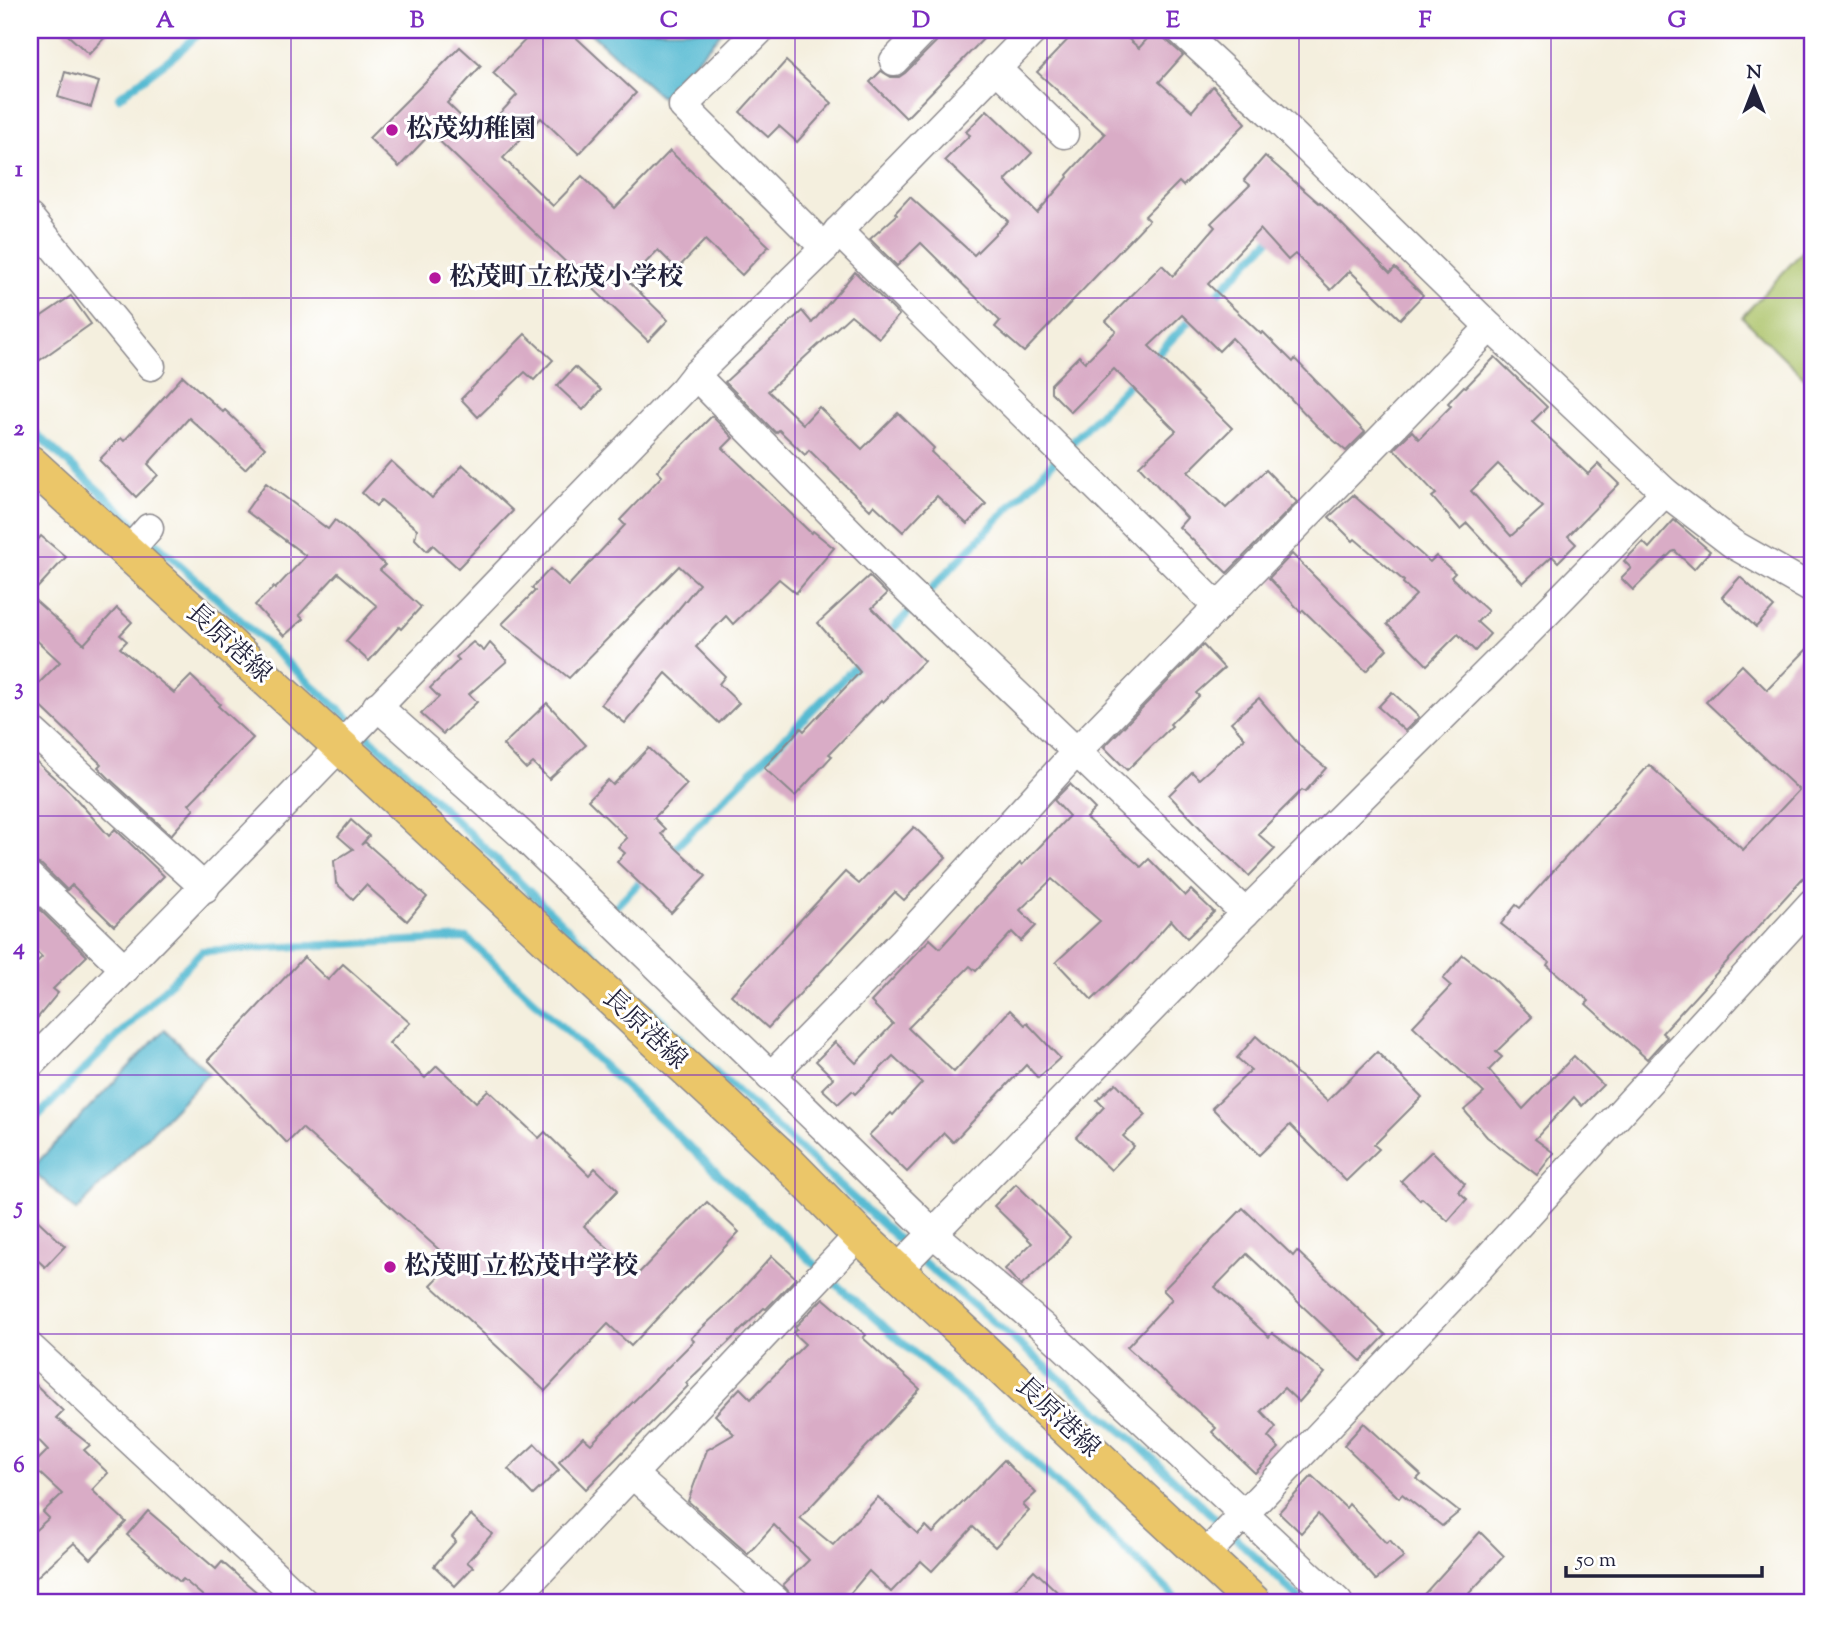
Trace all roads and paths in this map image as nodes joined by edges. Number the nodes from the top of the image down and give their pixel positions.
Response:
1 (760, 30) edge
2 (924, 30) edge
3 (1034, 30) edge
4 (1180, 30) edge
5 (894, 61) dead end
6 (996, 68) junction
7 (1064, 134) dead end
8 (30, 218) edge
9 (831, 239) junction
10 (1490, 327) junction
11 (151, 366) dead end
12 (695, 376) junction
13 (30, 463) edge
14 (1665, 492) junction
15 (1812, 589) edge
16 (1217, 607) junction
17 (357, 726) junction
18 (30, 729) edge
19 (1077, 751) junction
20 (30, 877) edge
21 (205, 888) junction
22 (1812, 903) edge
23 (1245, 913) junction
24 (125, 969) junction
25 (35, 1048) edge
26 (770, 1077) junction
27 (933, 1233) junction
28 (859, 1234) junction
29 (898, 1269) junction
30 (30, 1347) edge
31 (632, 1474) junction
32 (1243, 1516) junction
33 (1205, 1556) junction
34 (304, 1602) edge
35 (511, 1602) edge
36 (777, 1602) edge
37 (1253, 1602) edge
38 (1338, 1602) edge

1 - 9 street
2 - 5 street
3 - 6 street
4 - 10 street
6 - 7 street
6 - 9 street
8 - 11 street
9 - 12 street
9 - 16 street
10 - 14 street
10 - 16 street
12 - 17 street
12 - 19 street
13 - 17 main road, 長原港線
14 - 15 street
14 - 23 street
16 - 19 street
17 - 21 street
17 - 26 street
17 - 28 main road, 長原港線
18 - 21 street
19 - 23 street
19 - 26 street
20 - 24 street
21 - 24 street
22 - 32 street
23 - 27 street
24 - 25 street
26 - 27 street
27 - 29 street
27 - 32 street
28 - 29 main road, 長原港線
28 - 31 street
29 - 33 main road, 長原港線
30 - 34 street
31 - 35 street
31 - 36 street
32 - 33 street
32 - 38 street
33 - 37 main road, 長原港線

